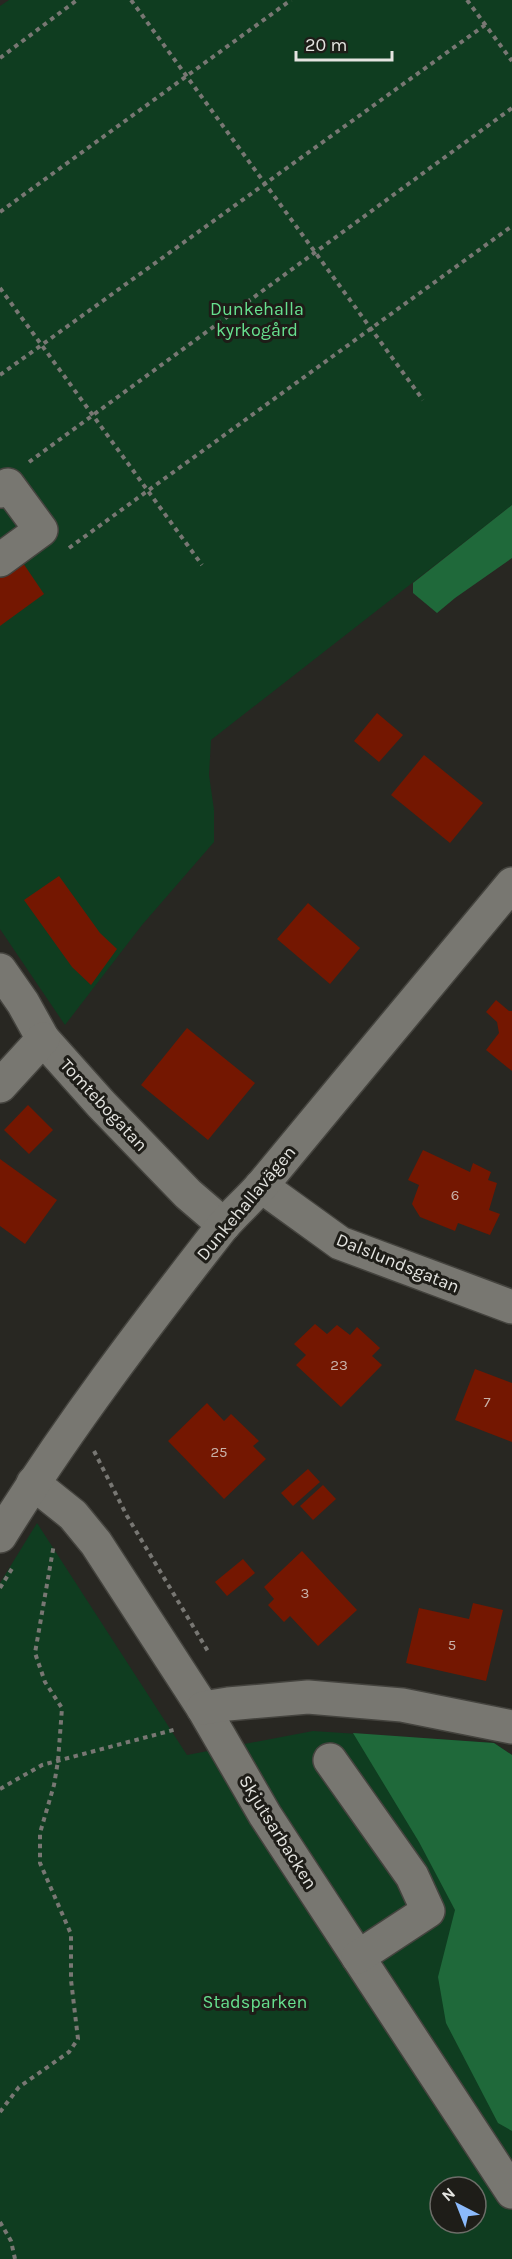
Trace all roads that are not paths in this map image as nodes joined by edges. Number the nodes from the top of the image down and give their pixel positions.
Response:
1 (4, 488) edge
2 (0, 560) edge
3 (512, 884) edge
4 (0, 970) edge
5 (43, 1039) junction
6 (0, 1086) edge
7 (261, 1186) junction
8 (224, 1225) junction
9 (512, 1307) edge
10 (33, 1483) junction
11 (0, 1536) edge
12 (215, 1706) junction
13 (512, 1727) edge
14 (330, 1760) dead end
15 (358, 1957) junction
16 (512, 2192) edge

1 - 2 street
3 - 7 street, Dunkehallavägen
4 - 5 street, Tomtebogatan
5 - 6 street
5 - 8 street, Tomtebogatan
7 - 8 street, Dunkehallavägen
7 - 9 street, Dalslundsgatan
8 - 10 street, Dunkehallavägen
10 - 11 street, Dunkehallavägen
10 - 12 street, Skjutsarbacken
12 - 13 street
12 - 15 street, Skjutsarbacken
14 - 15 street
15 - 16 street, Skjutsarbacken

